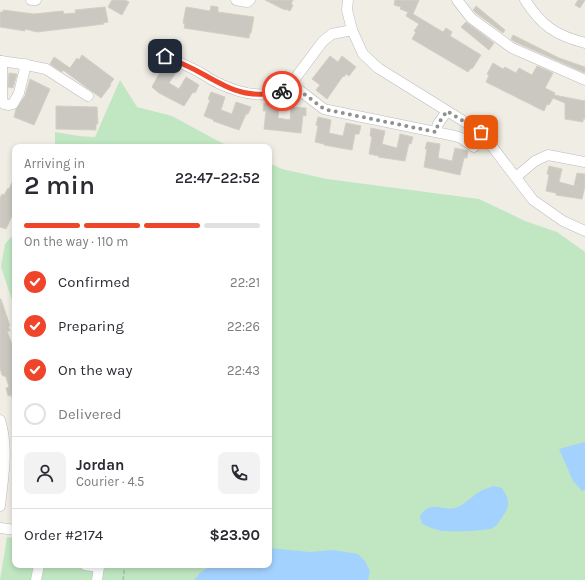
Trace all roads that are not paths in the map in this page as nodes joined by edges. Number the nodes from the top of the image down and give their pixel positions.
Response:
1 (31, 0) edge
2 (36, 0) edge
3 (236, 0) edge
4 (250, 0) edge
5 (348, 0) edge
6 (457, 0) edge
7 (525, 0) edge
8 (352, 30) junction
9 (585, 43) edge
10 (165, 56) dead end
11 (1, 61) edge
12 (26, 64) junction
13 (585, 80) edge
14 (291, 84) junction
15 (88, 96) dead end
16 (447, 111) junction
17 (436, 132) junction
18 (474, 147) dead end
19 (585, 162) edge
20 (516, 177) junction
21 (585, 231) edge
22 (0, 420) edge
23 (2, 479) edge
24 (0, 506) edge
25 (0, 528) edge
26 (12, 530) edge
27 (38, 568) edge
28 (99, 568) edge
29 (36, 580) edge
30 (97, 580) edge

1 - 2 street
3 - 4 street
5 - 8 street
6 - 13 street
7 - 9 street
8 - 14 street
8 - 16 street
10 - 14 street
11 - 12 street
11 - 12 street
12 - 15 street
14 - 17 street
16 - 17 street
16 - 20 street
17 - 18 street
19 - 20 street
20 - 21 street
22 - 23 street
23 - 24 street
25 - 26 street
27 - 29 street
28 - 30 street

